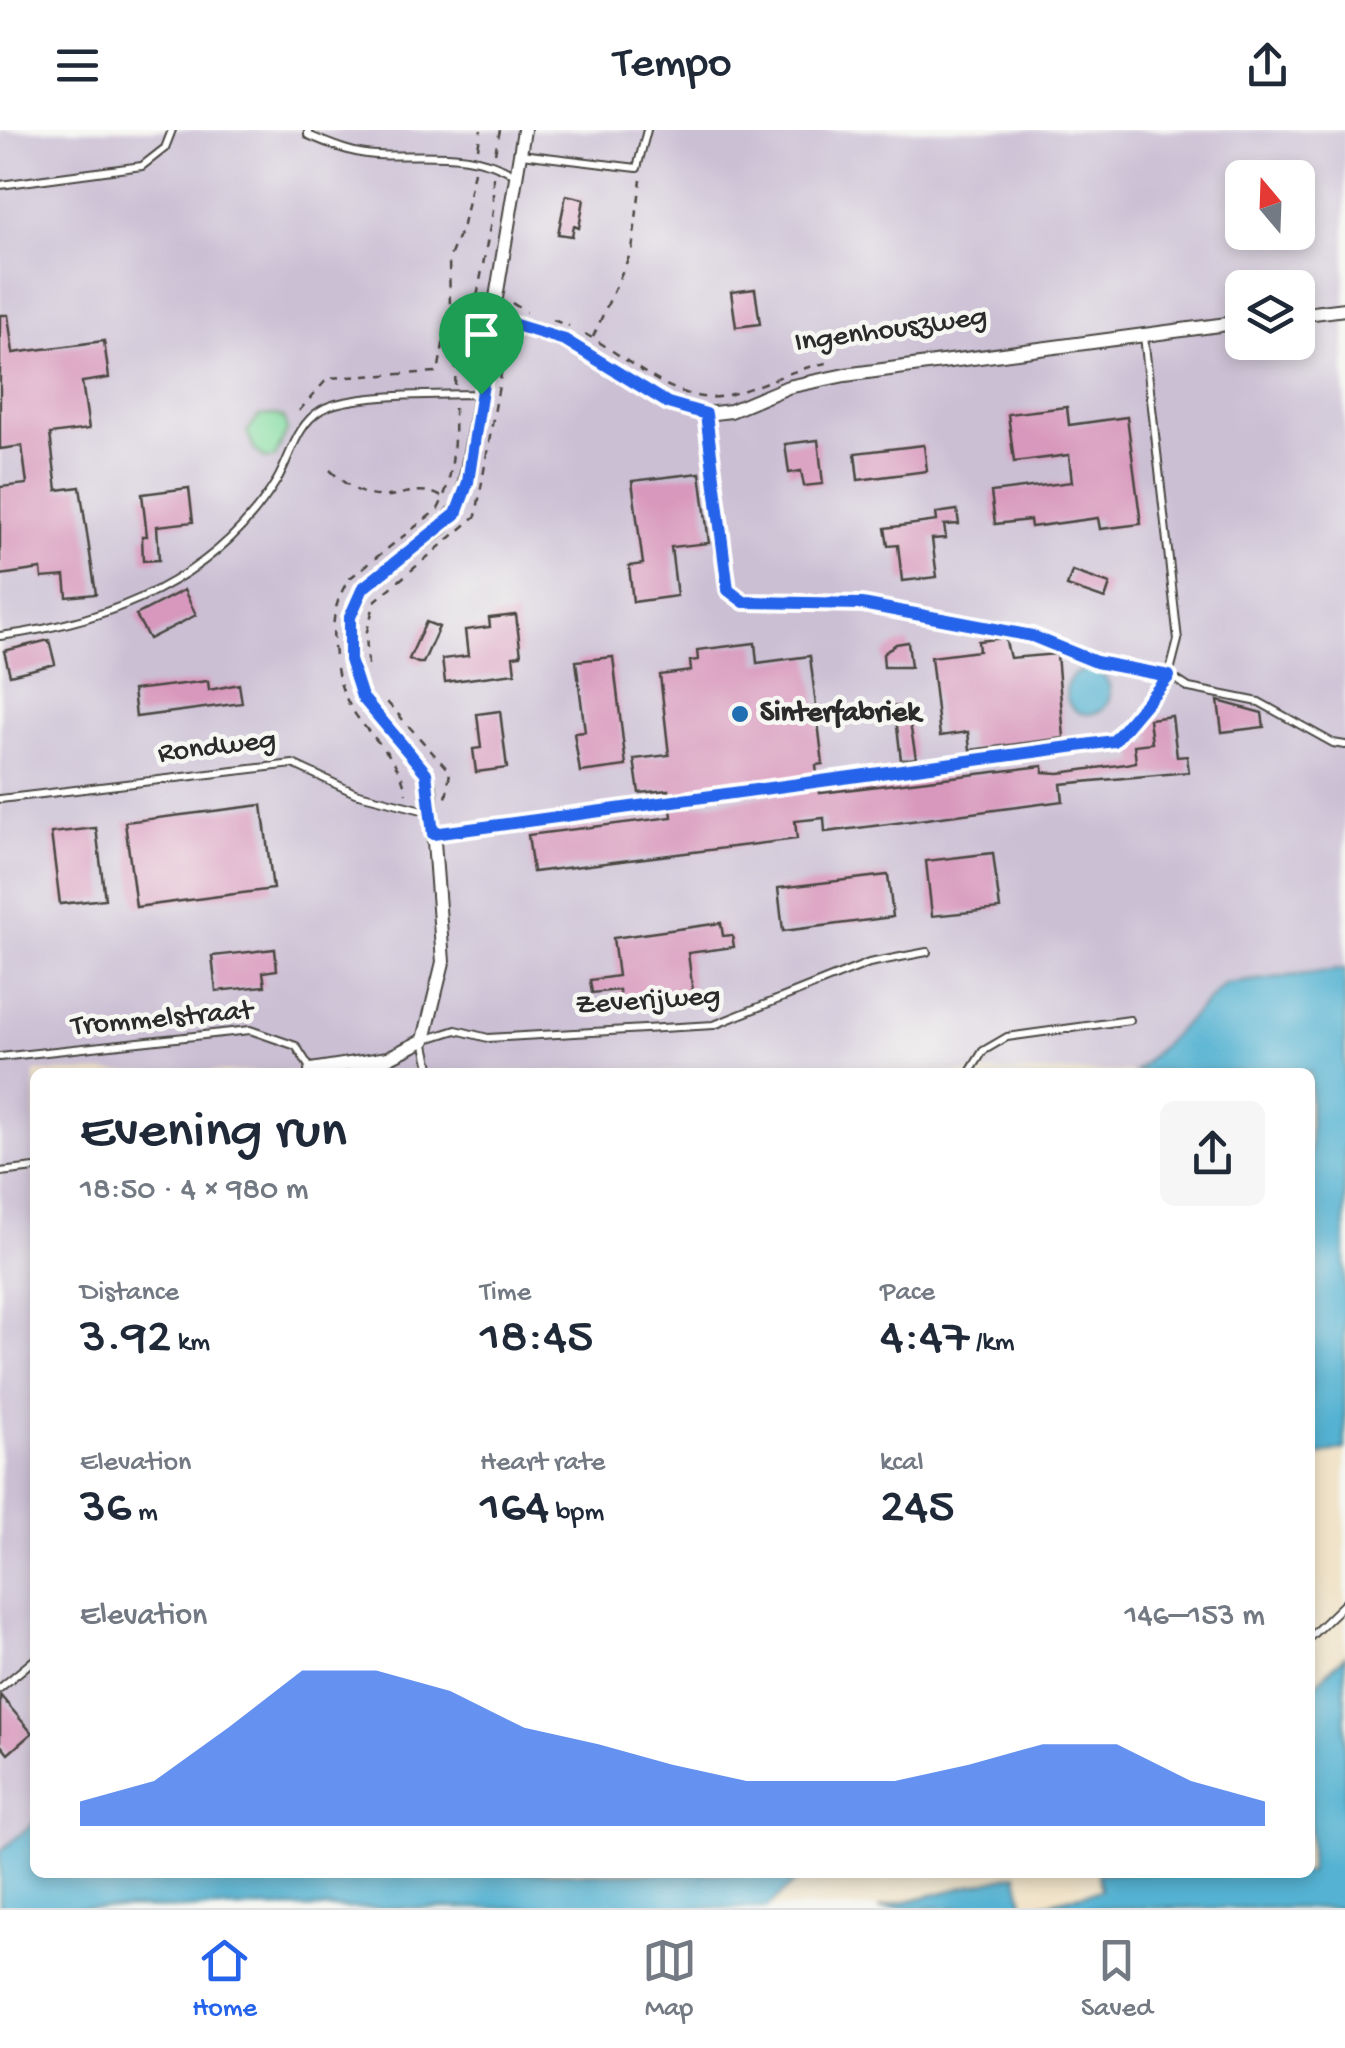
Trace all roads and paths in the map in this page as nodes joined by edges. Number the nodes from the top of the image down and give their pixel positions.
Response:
1 (172, 130) edge
2 (308, 130) edge
3 (481, 130) edge
4 (524, 130) edge
5 (647, 130) edge
6 (520, 154) junction
7 (476, 159) junction
8 (636, 168) junction
9 (516, 175) junction
10 (0, 185) edge
11 (512, 304) dead end
12 (1345, 309) edge
13 (1315, 313) edge
14 (532, 316) dead end
15 (493, 318) junction
16 (548, 319) dead end
17 (1225, 324) edge
18 (1144, 334) junction
19 (592, 338) junction
20 (833, 362) dead end
21 (481, 394) junction
22 (299, 411) dead end
23 (706, 414) junction
24 (330, 470) dead end
25 (444, 498) dead end
26 (370, 612) dead end
27 (0, 636) edge
28 (368, 666) dead end
29 (1169, 676) junction
30 (378, 694) dead end
31 (1345, 745) edge
32 (0, 798) edge
33 (432, 812) junction
34 (433, 834) junction
35 (926, 952) dead end
36 (1130, 1020) dead end
37 (424, 1040) junction
38 (0, 1057) edge
39 (308, 1068) edge
40 (328, 1068) edge
41 (430, 1068) edge
42 (972, 1068) edge
43 (30, 1169) edge
44 (0, 1172) edge
45 (1345, 1603) edge
46 (1315, 1633) edge
47 (30, 1663) edge
48 (0, 1688) edge

1 - 10 lane
2 - 7 lane
3 - 7 path
4 - 6 street
5 - 8 lane
6 - 8 lane
6 - 9 street
7 - 9 lane
7 - 22 path
8 - 19 path
9 - 15 street
11 - 14 path
12 - 13 street
15 - 21 street
15 - 23 street
16 - 19 path, Ingenhouszweg
17 - 18 street, Ingenhouszweg
18 - 23 street, Ingenhouszweg
18 - 29 lane
19 - 20 path, Ingenhouszweg
21 - 27 lane
21 - 33 street
23 - 29 lane
24 - 25 path
26 - 28 path
29 - 31 lane
29 - 34 lane
30 - 33 path
32 - 33 lane, Rondweg
33 - 34 street
34 - 37 street
35 - 37 lane, Zeverijweg
36 - 42 lane
37 - 40 street
37 - 41 lane
38 - 39 lane, Trommelstraat
43 - 44 lane
45 - 46 lane
47 - 48 lane

